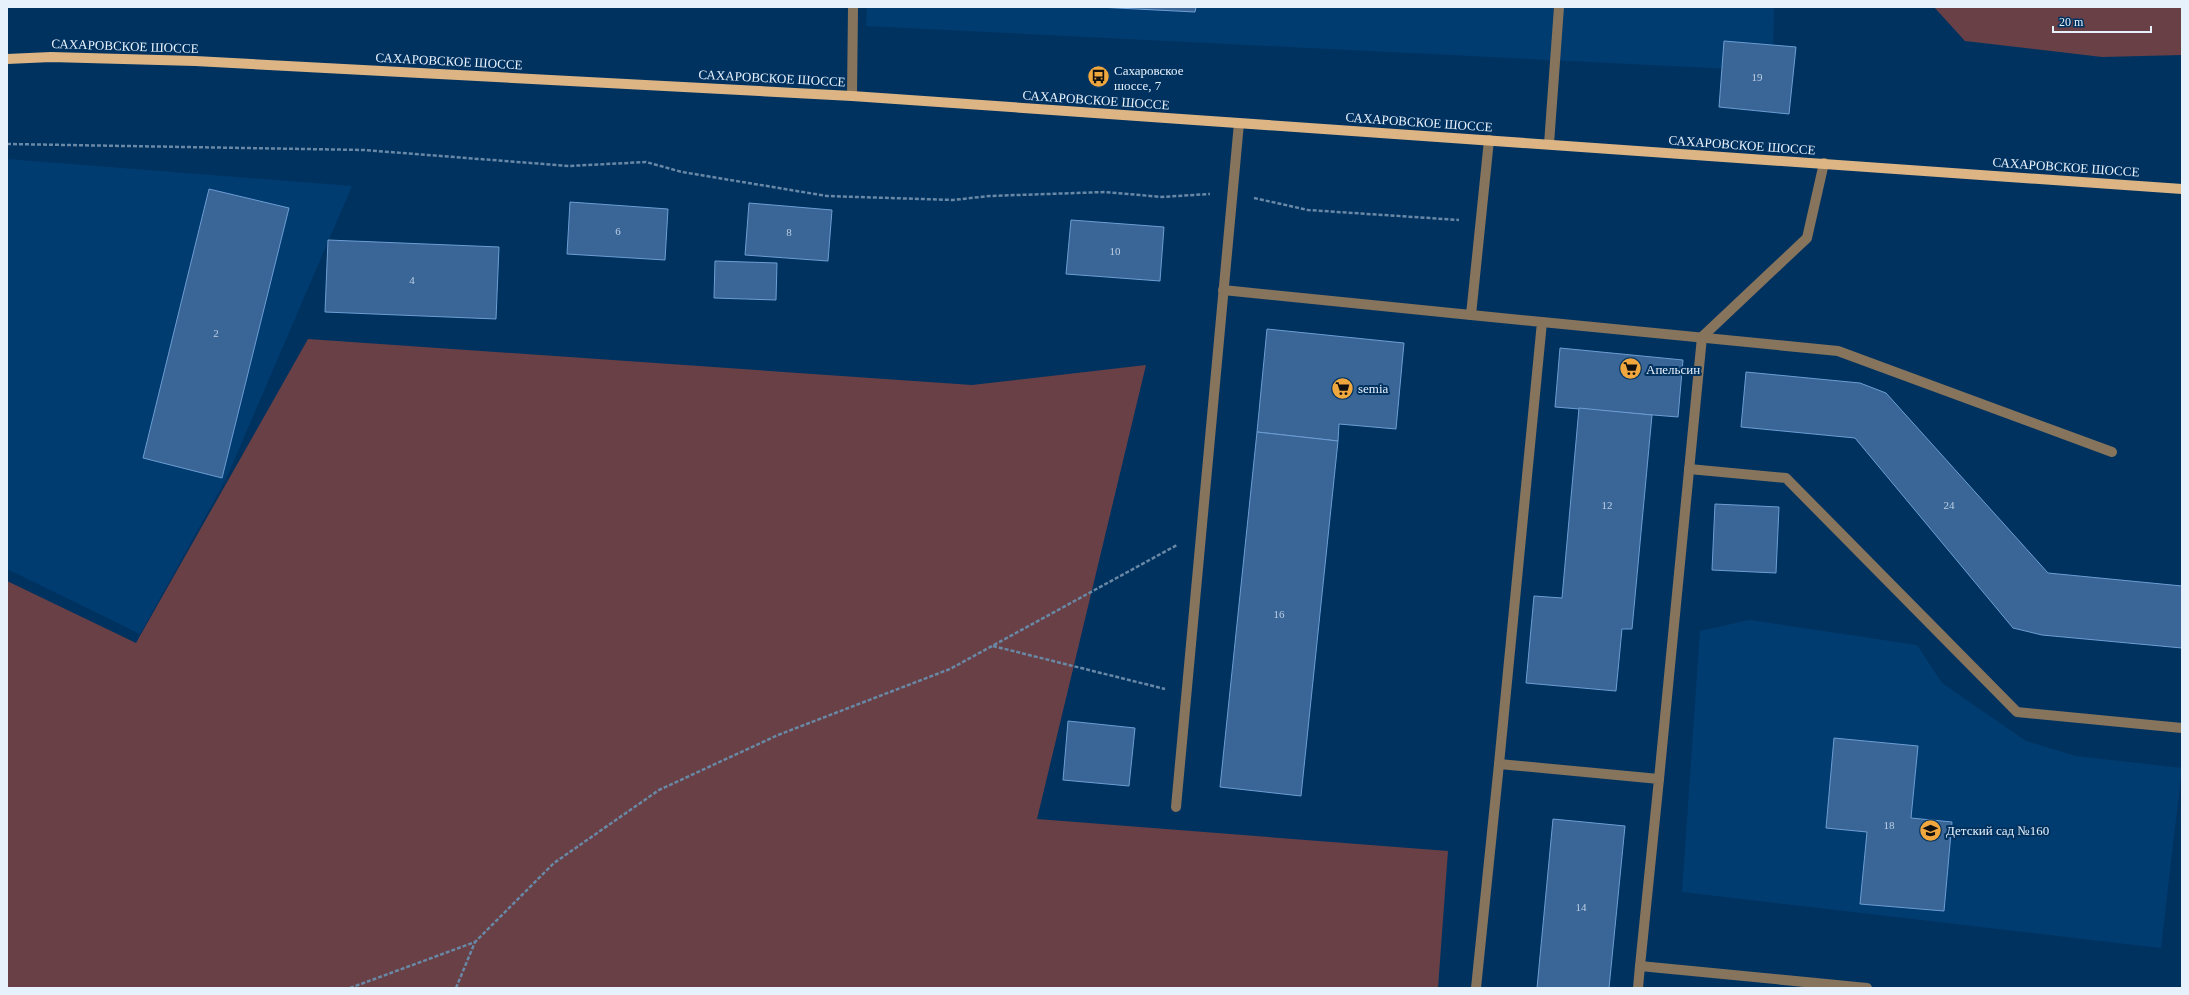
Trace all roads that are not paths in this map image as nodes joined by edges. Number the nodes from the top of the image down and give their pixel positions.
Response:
1 (853, 7) edge
2 (1559, 7) edge
3 (7, 59) edge
4 (852, 96) junction
5 (1239, 123) junction
6 (1489, 140) junction
7 (1549, 144) junction
8 (1824, 164) junction
9 (2182, 188) edge
10 (1223, 290) junction
11 (1471, 315) junction
12 (1542, 322) junction
13 (1702, 337) junction
14 (2112, 452) dead end
15 (1689, 468) junction
16 (2182, 728) edge
17 (1499, 764) junction
18 (1659, 779) junction
19 (1176, 807) dead end
20 (1640, 966) junction
21 (1476, 988) edge
22 (1638, 988) edge
23 (1867, 988) edge

1 - 4 lane
2 - 7 lane
3 - 4 main road, САХАРОВСКОЕ ШОССЕ
4 - 5 main road, САХАРОВСКОЕ ШОССЕ
5 - 6 main road, САХАРОВСКОЕ ШОССЕ
5 - 10 lane
6 - 7 main road, САХАРОВСКОЕ ШОССЕ
6 - 11 lane
7 - 8 main road, САХАРОВСКОЕ ШОССЕ
8 - 9 main road, САХАРОВСКОЕ ШОССЕ
8 - 13 lane
10 - 11 lane
10 - 19 lane
11 - 12 lane
12 - 13 lane
12 - 17 lane
13 - 14 lane
13 - 15 lane
15 - 16 lane
15 - 18 lane
17 - 18 lane
17 - 21 lane
18 - 20 lane
20 - 22 lane
20 - 23 lane

